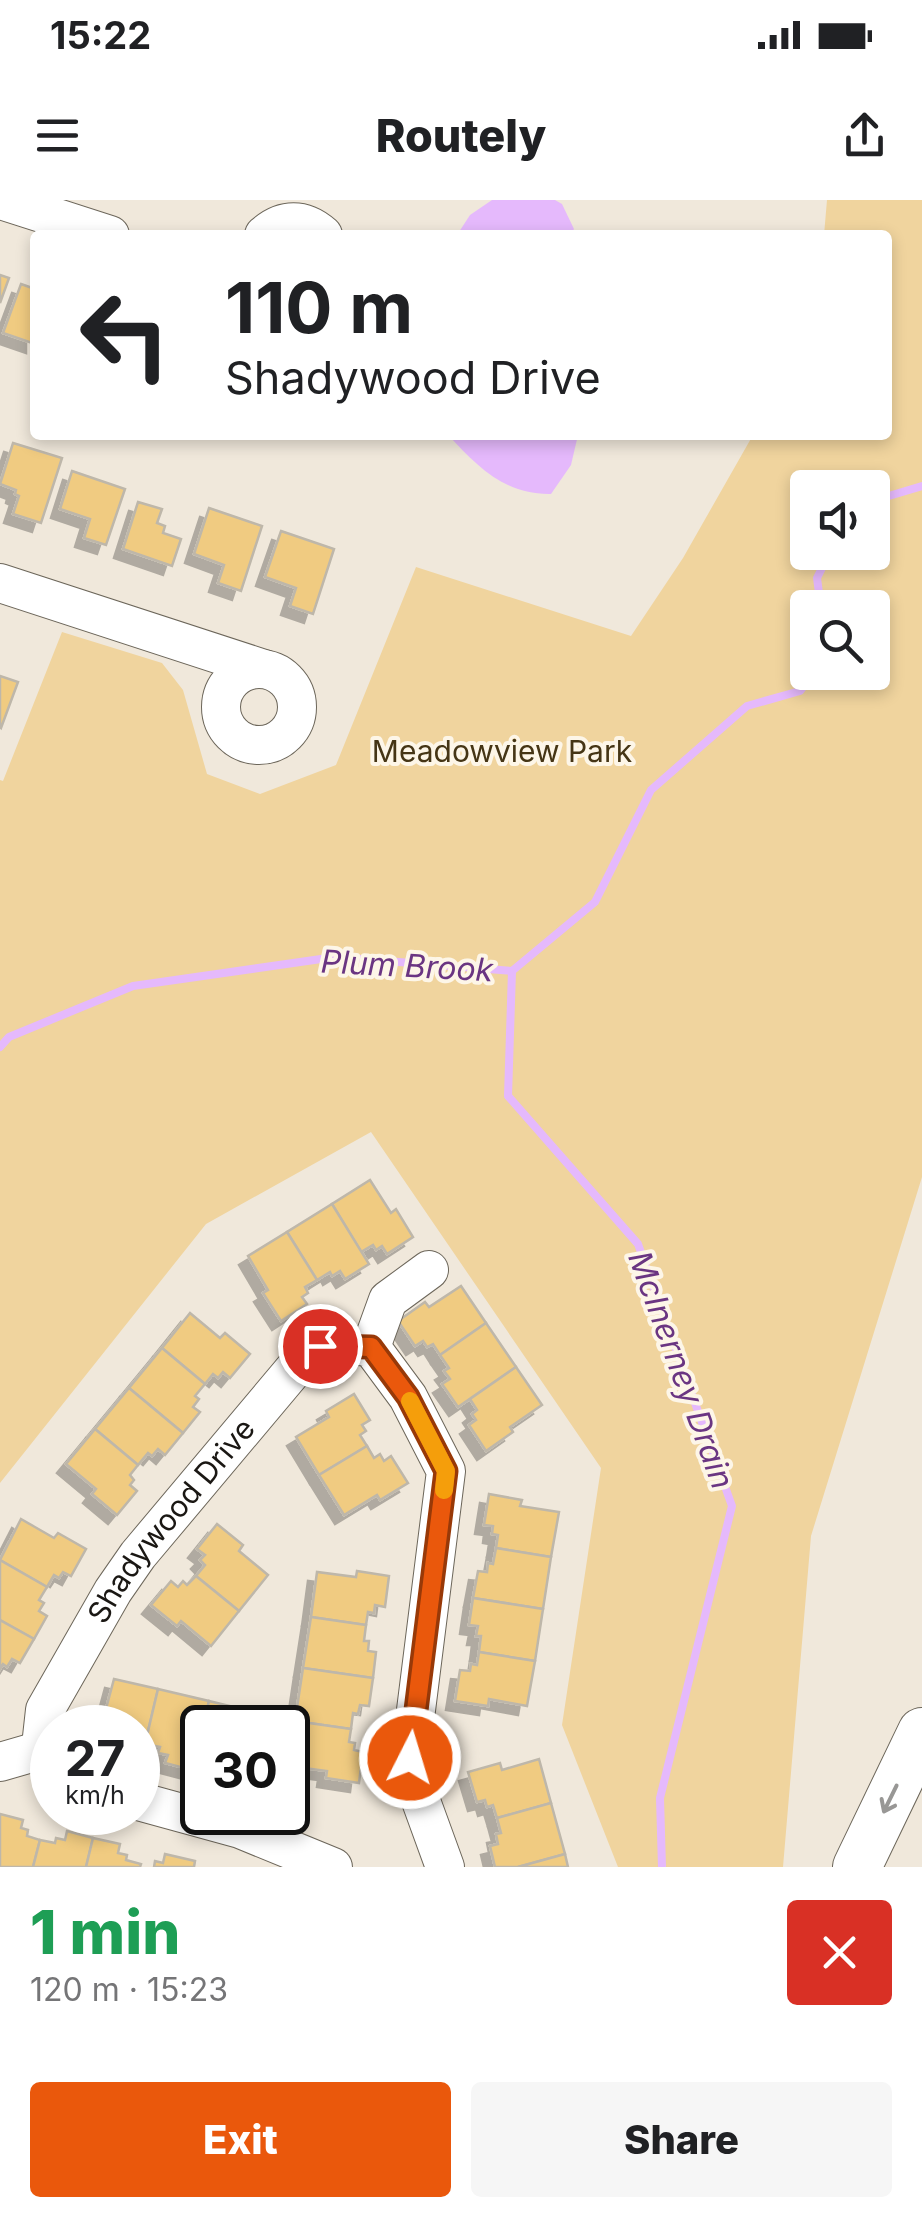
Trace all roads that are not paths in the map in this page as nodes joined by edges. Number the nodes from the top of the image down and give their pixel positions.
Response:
1 (1, 200) edge
2 (94, 230) edge
3 (270, 230) edge
4 (316, 230) edge
5 (0, 584) edge
6 (203, 649) junction
7 (264, 669) junction
8 (224, 694) junction
9 (428, 1270) dead end
10 (371, 1347) junction
11 (49, 1705) edge
12 (922, 1732) edge
13 (30, 1759) edge
14 (0, 1762) edge
15 (160, 1807) edge
16 (432, 1864) edge
17 (333, 1867) edge
18 (857, 1867) edge

1 - 2 street
3 - 4 street
5 - 6 street
6 - 7 street
6 - 8 street
7 - 8 street
7 - 8 street
9 - 10 street
10 - 11 street, Shadywood Drive
10 - 16 street
12 -> 18 main road
13 - 14 street
15 - 17 street

